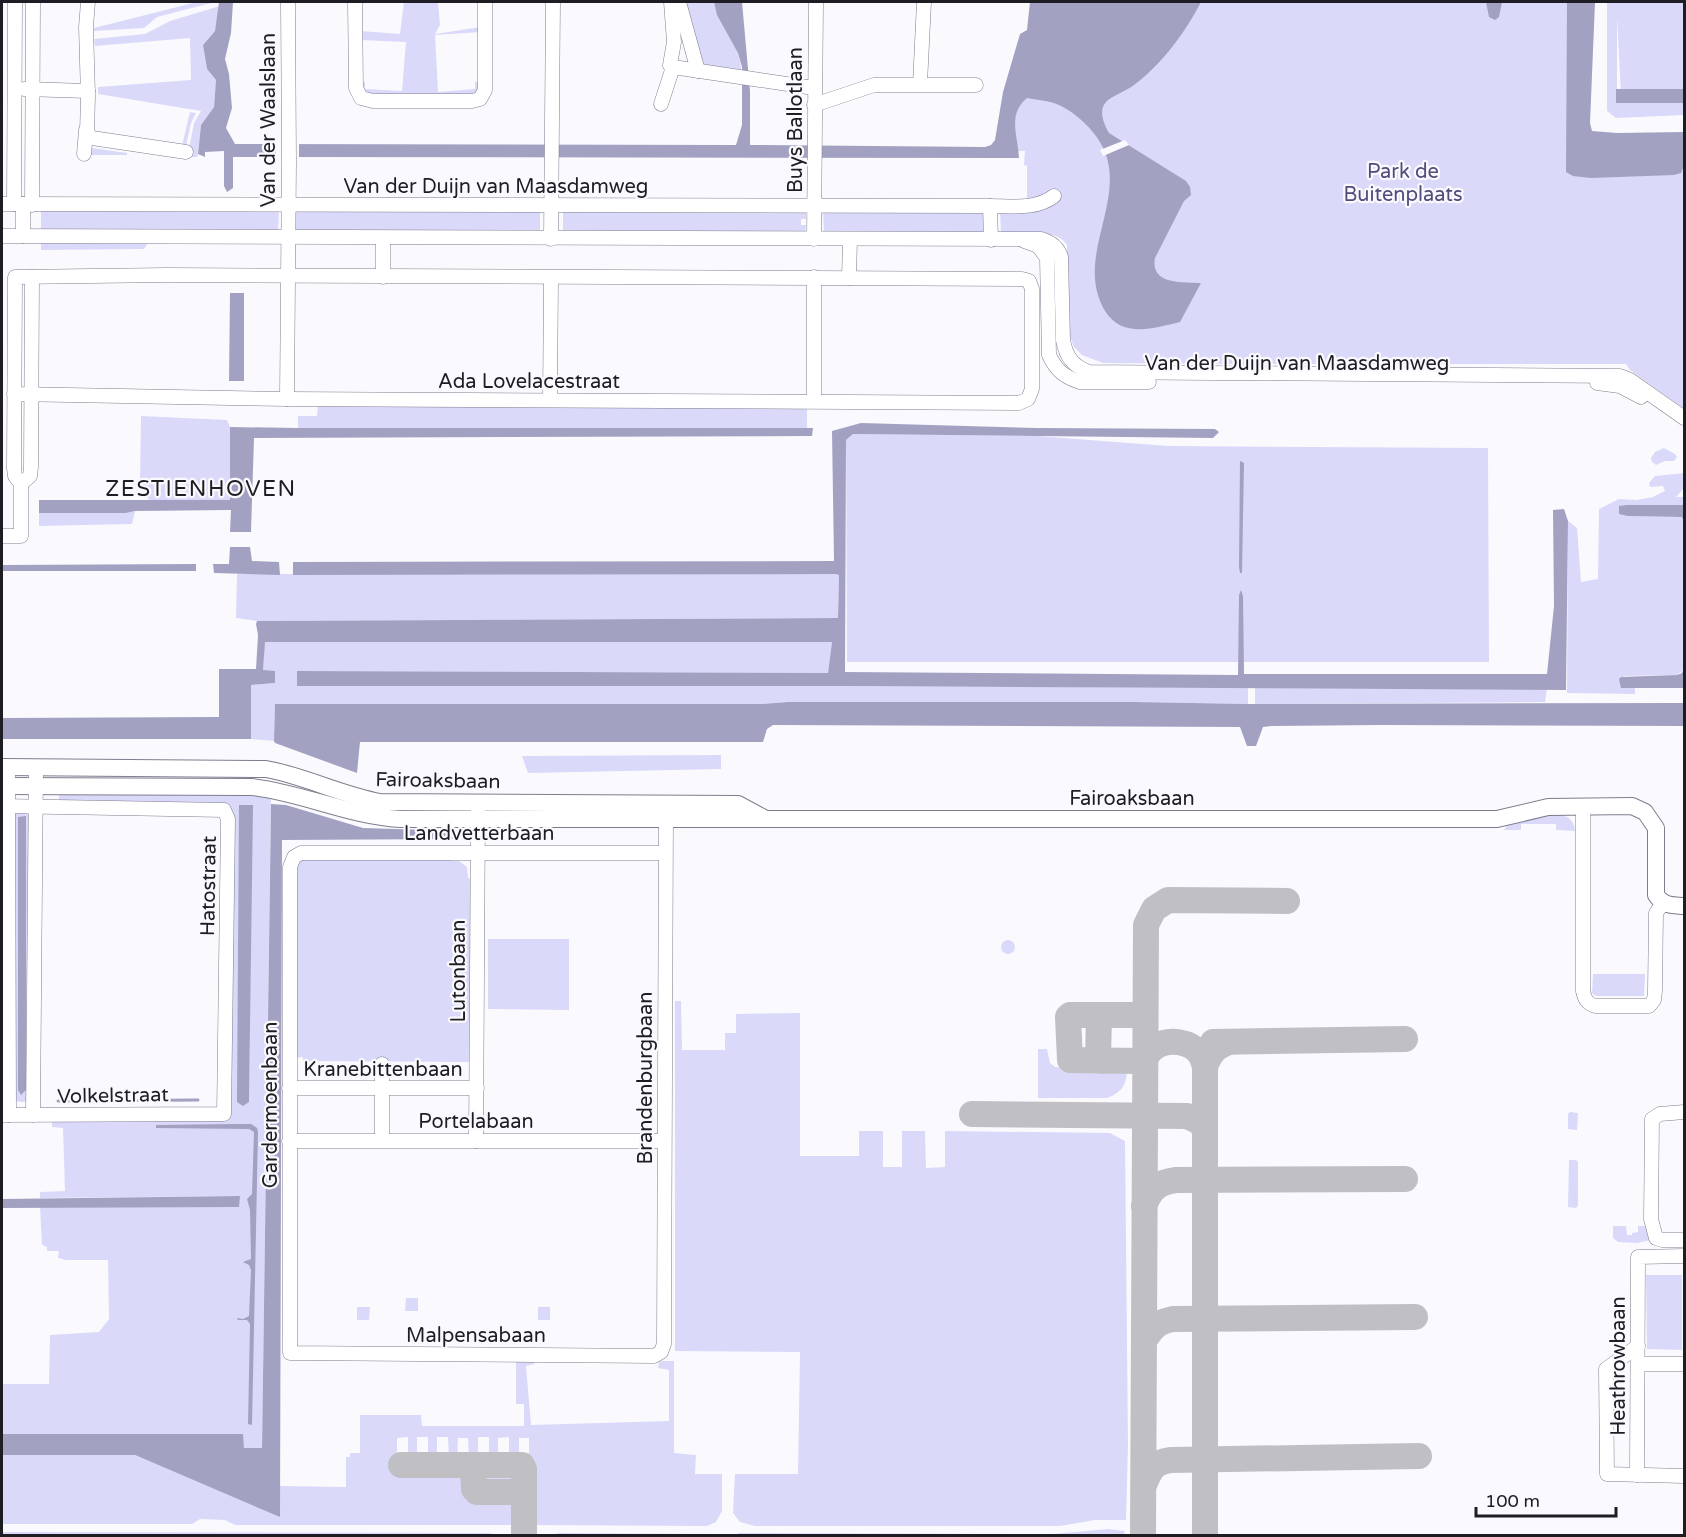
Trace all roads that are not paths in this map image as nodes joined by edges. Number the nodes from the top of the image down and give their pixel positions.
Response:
1 (15, 2) edge
2 (33, 2) edge
3 (88, 2) edge
4 (288, 2) edge
5 (355, 2) edge
6 (485, 2) edge
7 (553, 2) edge
8 (816, 2) edge
9 (924, 2) edge
10 (676, 8) edge
11 (690, 41) junction
12 (674, 42) junction
13 (673, 67) junction
14 (698, 71) junction
15 (920, 84) junction
16 (976, 85) dead end
17 (814, 88) junction
18 (13, 89) junction
19 (33, 90) junction
20 (88, 90) junction
21 (661, 104) dead end
22 (814, 105) junction
23 (86, 130) junction
24 (186, 152) dead end
25 (84, 154) dead end
26 (1054, 196) dead end
27 (18, 204) edge
28 (551, 205) junction
29 (287, 206) junction
30 (814, 206) junction
31 (990, 206) junction
32 (2, 236) edge
33 (24, 236) junction
34 (288, 238) junction
35 (383, 238) junction
36 (551, 239) junction
37 (814, 239) junction
38 (850, 239) junction
39 (1011, 239) junction
40 (991, 240) junction
41 (287, 276) junction
42 (32, 277) junction
43 (383, 277) junction
44 (814, 277) junction
45 (551, 278) junction
46 (849, 278) junction
47 (14, 394) junction
48 (30, 394) junction
49 (287, 399) junction
50 (550, 400) junction
51 (814, 401) junction
52 (1684, 418) edge
53 (1684, 428) edge
54 (21, 484) junction
55 (2, 536) edge
56 (5, 767) edge
57 (36, 767) junction
58 (5, 786) edge
59 (35, 786) junction
60 (5, 806) edge
61 (35, 806) junction
62 (1583, 807) junction
63 (478, 810) junction
64 (666, 811) junction
65 (478, 853) junction
66 (665, 853) junction
67 (294, 857) joint
68 (1663, 903) junction
69 (1684, 906) edge
70 (382, 1064) dead end
71 (289, 1088) junction
72 (382, 1088) junction
73 (477, 1088) junction
74 (1684, 1112) edge
75 (224, 1114) joint
76 (5, 1115) edge
77 (33, 1115) junction
78 (382, 1140) junction
79 (289, 1141) junction
80 (476, 1141) junction
81 (664, 1141) junction
82 (1684, 1240) edge
83 (1684, 1256) edge
84 (1638, 1346) junction
85 (661, 1352) joint
86 (290, 1353) joint
87 (1638, 1364) junction
88 (1684, 1364) edge
89 (1637, 1475) junction
90 (1684, 1476) edge

1 - 18 street
2 - 19 street
3 - 20 street
4 - 29 street, Van der Waalslaan
5 - 6 street
7 - 28 street
8 - 17 street, Buys Ballotlaan
9 - 15 street
10 - 11 street
10 - 12 street
11 - 12 street
11 - 14 street
12 - 13 street
13 - 14 street
13 - 21 street
14 - 17 street
15 - 16 street
15 - 22 street
17 - 22 street, Buys Ballotlaan
18 - 19 street
18 - 27 street
19 - 20 street
19 - 27 street
20 - 23 street
22 - 30 street, Buys Ballotlaan
23 - 24 street
23 - 25 street
26 - 31 street, Van der Duijn van Maasdamweg
27 - 29 street, Van der Duijn van Maasdamweg
27 - 33 street
28 - 29 street, Van der Duijn van Maasdamweg
28 - 30 street, Van der Duijn van Maasdamweg
28 - 36 street
29 - 34 street, Van der Waalslaan
30 - 31 street, Van der Duijn van Maasdamweg
30 - 37 street, Buys Ballotlaan
31 - 40 street
32 - 33 street, Van der Duijn van Maasdamweg
33 - 34 street, Van der Duijn van Maasdamweg
34 - 35 street, Van der Duijn van Maasdamweg
34 - 41 street, Van der Waalslaan
35 - 36 street, Van der Duijn van Maasdamweg
35 - 43 street
36 - 37 street, Van der Duijn van Maasdamweg
37 - 38 street, Van der Duijn van Maasdamweg
38 - 40 street, Van der Duijn van Maasdamweg
38 - 46 street
39 - 40 street, Van der Duijn van Maasdamweg
39 - 52 street, Van der Duijn van Maasdamweg
39 - 53 street, Van der Duijn van Maasdamweg
41 - 42 street
41 - 43 street
41 - 49 street, Van der Waalslaan
42 - 47 street
42 - 48 street
43 - 45 street
44 - 45 street
44 - 46 street
44 - 51 street
45 - 50 street
46 - 51 street, Ada Lovelacestraat
47 - 48 street, Ada Lovelacestraat
47 - 54 street
48 - 49 street, Ada Lovelacestraat
48 - 54 street
49 - 50 street, Ada Lovelacestraat
50 - 51 street, Ada Lovelacestraat
54 - 55 street
56 - 57 main road, Fairoaksbaan
56 - 58 street
57 - 59 street
57 - 63 main road, Fairoaksbaan
58 - 59 main road, Fairoaksbaan
58 - 60 street
59 - 61 street
59 - 63 main road, Fairoaksbaan
60 - 61 street, Hatostraat
60 - 76 street
61 - 75 street, Hatostraat
61 - 77 street
62 - 64 main road, Fairoaksbaan
62 - 68 main road, Fairoaksbaan
62 - 68 street
63 - 64 main road, Fairoaksbaan
63 - 65 street, Lutonbaan
64 - 66 street, Brandenburgbaan
65 - 66 street, Landvetterbaan
65 - 67 street, Landvetterbaan
65 - 73 street, Lutonbaan
66 - 81 street, Brandenburgbaan
67 - 71 street, Gardermoenbaan
68 - 69 main road
70 - 72 street
71 - 72 street, Kranebittenbaan
71 - 79 street, Gardermoenbaan
72 - 73 street, Kranebittenbaan
72 - 78 street
73 - 80 street, Lutonbaan
74 - 82 street
75 - 77 street, Volkelstraat
76 - 77 street, Volkelstraat
78 - 79 street, Portelabaan
78 - 80 street, Portelabaan
79 - 86 street, Gardermoenbaan
80 - 81 street, Portelabaan
81 - 85 street, Brandenburgbaan
83 - 84 street, Heathrowbaan
84 - 87 street, Heathrowbaan
84 - 89 street
85 - 86 street, Malpensabaan
87 - 88 street
87 - 89 street, Heathrowbaan
89 - 90 street

